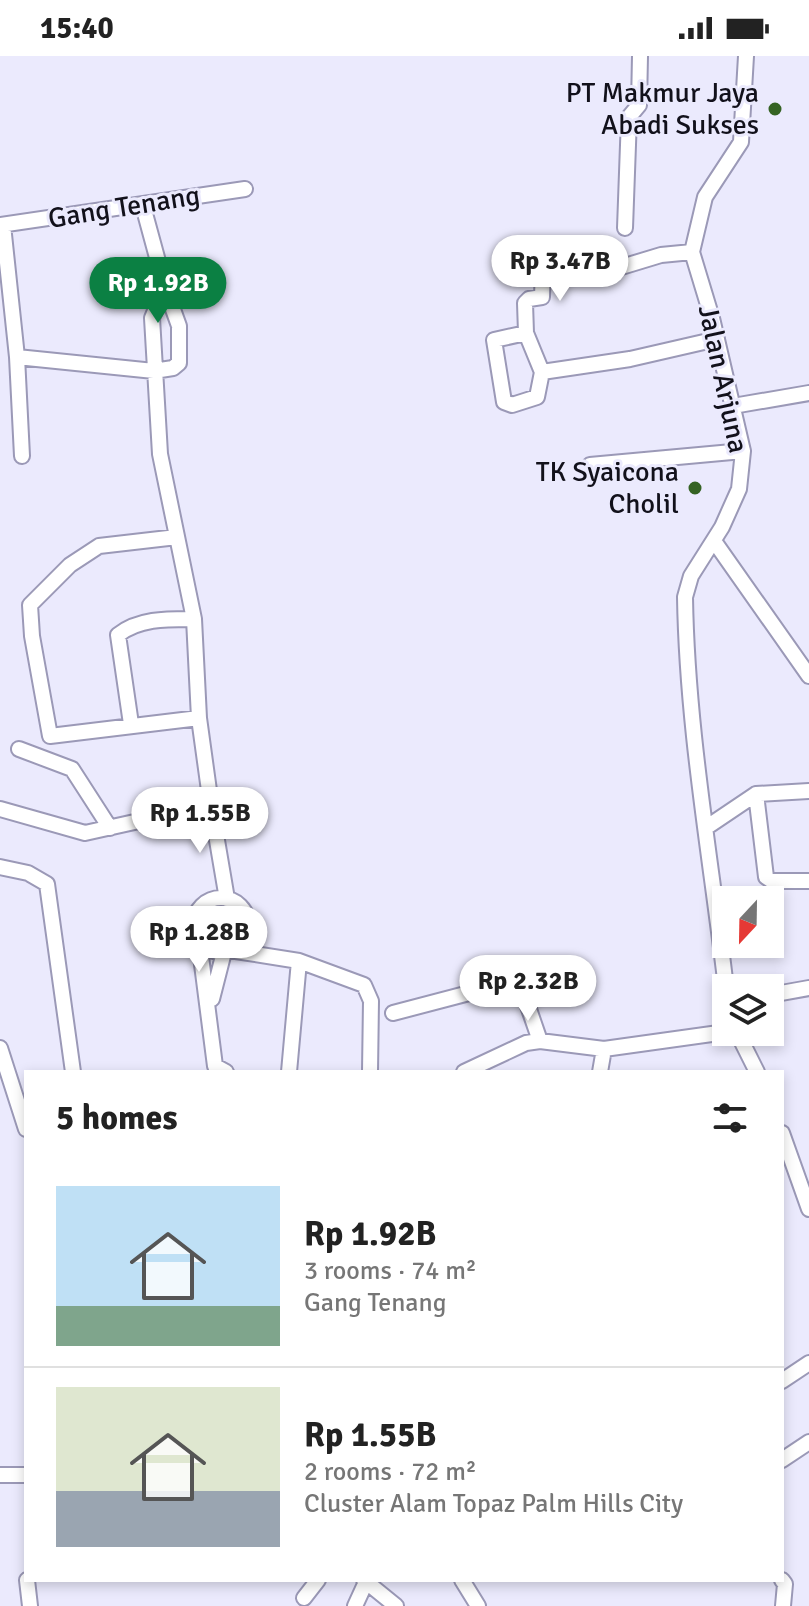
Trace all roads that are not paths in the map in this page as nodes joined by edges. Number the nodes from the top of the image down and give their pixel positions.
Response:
1 (640, 56) edge
2 (746, 56) edge
3 (245, 189) dead end
4 (143, 206) junction
5 (2, 225) edge
6 (625, 228) dead end
7 (692, 252) junction
8 (165, 287) junction
9 (526, 333) junction
10 (717, 339) junction
11 (17, 357) junction
12 (154, 371) junction
13 (542, 372) junction
14 (809, 393) edge
15 (733, 406) junction
16 (743, 451) junction
17 (22, 456) dead end
18 (590, 465) dead end
19 (177, 537) junction
20 (714, 541) junction
21 (194, 619) junction
22 (809, 676) edge
23 (199, 718) junction
24 (131, 724) junction
25 (19, 749) dead end
26 (809, 791) edge
27 (756, 794) junction
28 (211, 805) junction
29 (0, 809) edge
30 (707, 827) junction
31 (110, 828) junction
32 (0, 867) edge
33 (809, 881) edge
34 (227, 899) junction
35 (247, 931) junction
36 (199, 941) junction
37 (227, 951) junction
38 (269, 954) junction
39 (299, 961) junction
40 (724, 974) edge
41 (809, 988) edge
42 (784, 992) edge
43 (210, 1007) junction
44 (393, 1013) dead end
45 (712, 1034) edge
46 (540, 1041) junction
47 (744, 1046) edge
48 (0, 1048) edge
49 (604, 1049) junction
50 (73, 1070) edge
51 (222, 1070) edge
52 (289, 1070) edge
53 (370, 1070) edge
54 (468, 1070) edge
55 (600, 1070) edge
56 (756, 1070) edge
57 (24, 1123) edge
58 (784, 1139) edge
59 (809, 1209) edge
60 (809, 1363) edge
61 (784, 1380) edge
62 (809, 1442) edge
63 (784, 1459) edge
64 (0, 1475) edge
65 (24, 1475) edge
66 (27, 1582) edge
67 (316, 1582) edge
68 (365, 1582) edge
69 (366, 1582) edge
70 (463, 1582) edge
71 (782, 1582) edge
72 (304, 1598) dead end
73 (30, 1606) edge
74 (355, 1606) edge
75 (396, 1606) edge
76 (478, 1606) edge
77 (783, 1606) edge

1 - 6 street
2 - 7 street, Jalan Arjuna
3 - 4 street, Gang Tenang
4 - 5 street, Gang Tenang
4 - 8 street
5 - 11 street, Gang Tenang
7 - 9 street
7 - 10 street, Jalan Arjuna
8 - 12 street
8 - 12 street
9 - 13 street
9 - 13 street
10 - 13 street
10 - 15 street, Jalan Arjuna
11 - 12 street
11 - 17 street, Gang Tenang
12 - 19 street
14 - 15 street
15 - 16 street, Jalan Arjuna
16 - 18 street
16 - 20 street, Jalan Arjuna
19 - 21 street
19 - 24 street
20 - 22 street
20 - 30 street, Jalan Arjuna
21 - 23 street
21 - 24 street
23 - 24 street
23 - 28 street
25 - 31 street
26 - 27 street
27 - 30 street
27 - 33 street
28 - 31 street
28 - 34 street
29 - 31 street
30 - 40 street, Jalan Arjuna
32 - 50 street
34 - 35 street
34 - 36 street
35 - 37 street
35 - 38 street
36 - 37 street
36 - 43 street
37 - 38 street
37 - 43 street
38 - 39 street
39 - 52 street
39 - 53 street
41 - 42 street
43 - 51 street
44 - 46 street
45 - 49 street
46 - 49 street
46 - 54 street
47 - 56 street
48 - 57 street
49 - 55 street
58 - 59 street
60 - 61 street
62 - 63 street
64 - 65 street
66 - 73 street
67 - 72 street
68 - 74 street
69 - 75 street
70 - 76 street
71 - 77 street

